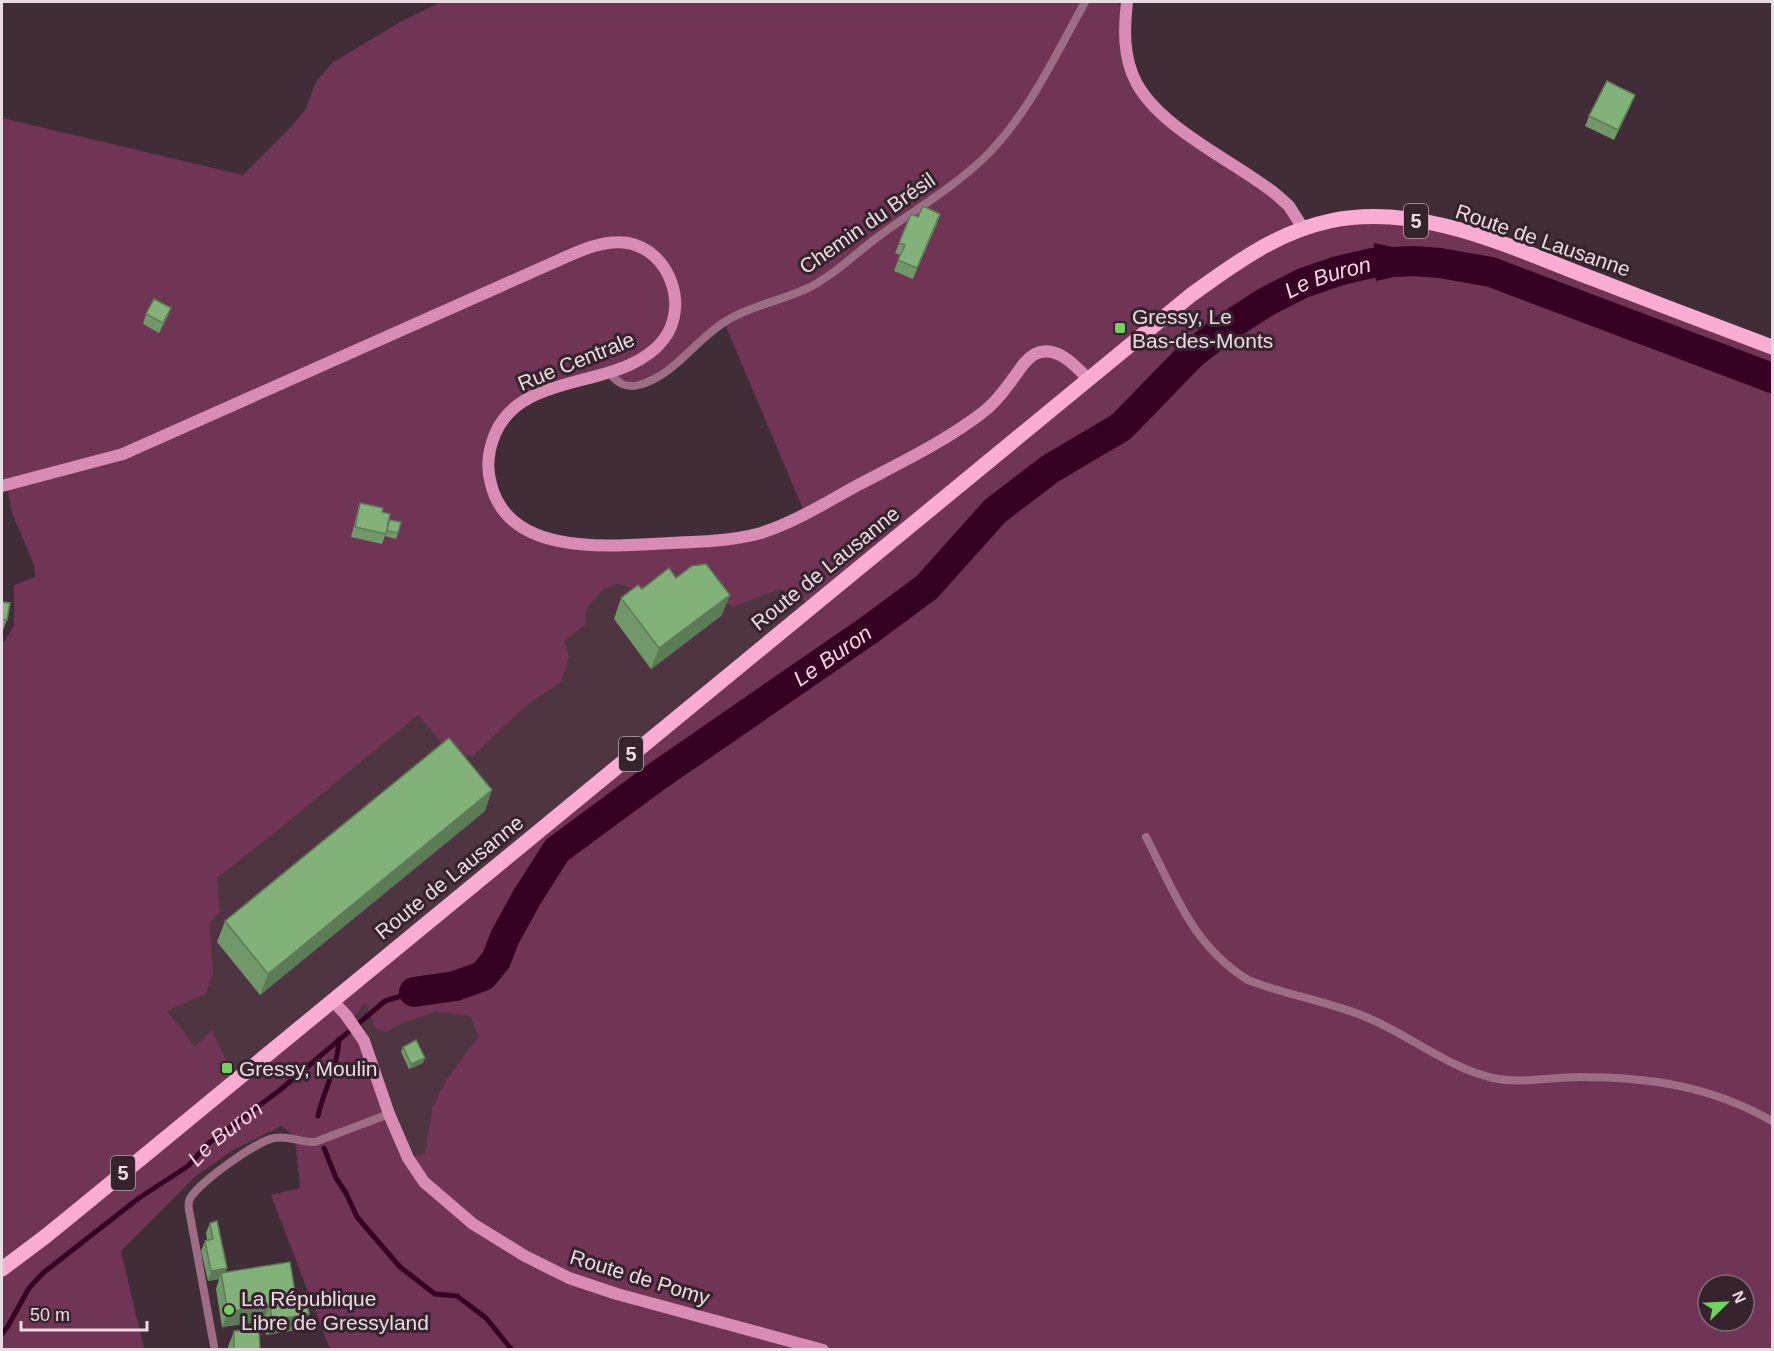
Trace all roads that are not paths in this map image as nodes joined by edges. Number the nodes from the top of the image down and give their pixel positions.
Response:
1 (1086, 2) edge
2 (1117, 2) edge
3 (1127, 2) edge
4 (1125, 15) junction
5 (1303, 228) junction
6 (1773, 347) edge
7 (608, 372) junction
8 (1088, 379) junction
9 (2, 486) edge
10 (1146, 837) dead end
11 (332, 1000) junction
12 (389, 1114) junction
13 (1773, 1121) edge
14 (2, 1269) edge
15 (214, 1346) dead end
16 (824, 1350) edge

1 - 7 lane, Chemin du Brésil
2 - 4 street
3 - 4 street
4 - 5 street
5 - 6 main road, Route de Lausanne / 5
5 - 8 main road, Route de Lausanne / 5
7 - 8 street, Rue Centrale
7 - 9 street, Rue Centrale
8 - 11 main road, Route de Lausanne / 5
10 - 13 lane
11 - 12 street, Route de Pomy
11 - 14 main road, Route de Lausanne / 5
12 - 15 lane
12 - 16 street, Route de Pomy

